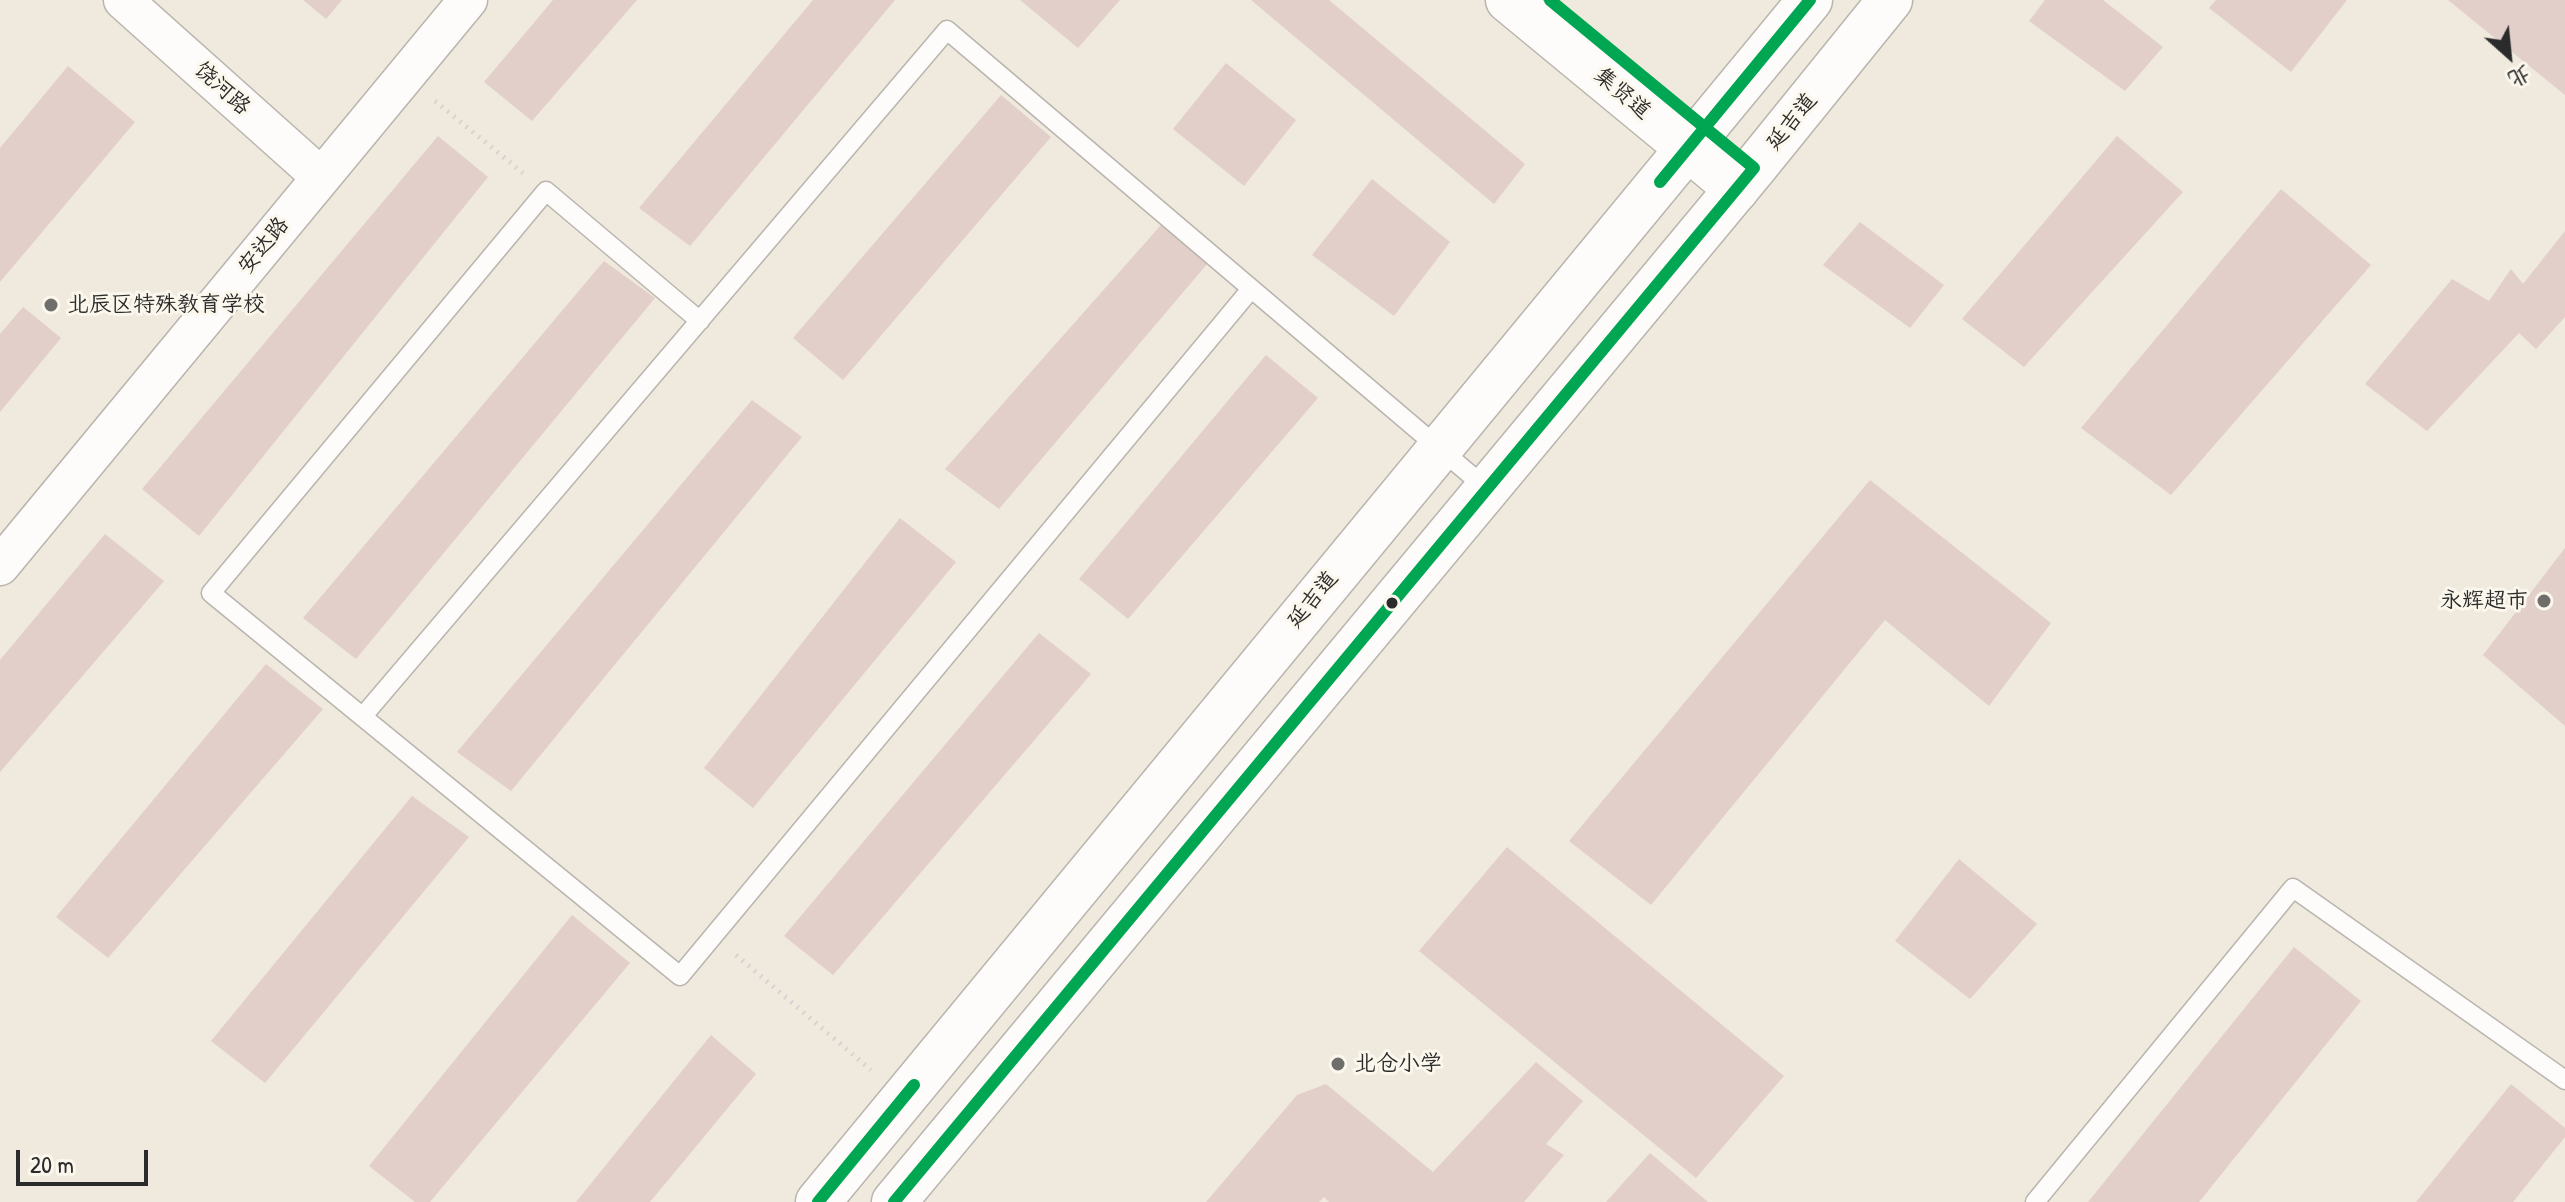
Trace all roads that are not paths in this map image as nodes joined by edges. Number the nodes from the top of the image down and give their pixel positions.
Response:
1 (123, 0) edge
2 (435, 0) edge
3 (468, 0) edge
4 (1508, 0) edge
5 (1550, 0) edge
6 (1810, 0) edge
7 (1890, 0) edge
8 (1697, 138) junction
9 (311, 169) junction
10 (1746, 179) junction
11 (1251, 289) junction
12 (700, 321) junction
13 (1439, 448) junction
14 (1486, 488) junction
15 (0, 529) edge
16 (0, 566) edge
17 (363, 716) junction
18 (2565, 1080) edge
19 (818, 1202) edge
20 (894, 1202) edge
21 (2035, 1202) edge

1 - 9 street, 饶河路
2 - 9 street, 安达路
3 - 9 street, 安达路
4 - 8 main road, 集贤道
5 - 8 main road, 集贤道
6 - 8 main road, 延吉道
7 - 10 main road, 延吉道
8 - 10 main road, 集贤道
8 - 13 main road, 延吉道
9 - 15 street, 安达路
9 - 16 street, 安达路
10 - 14 main road, 延吉道
11 - 12 lane
11 - 13 lane
11 - 17 lane
12 - 17 lane
12 - 17 lane
13 - 14 lane
13 - 19 main road, 延吉道
14 - 20 main road, 延吉道
18 - 21 lane

